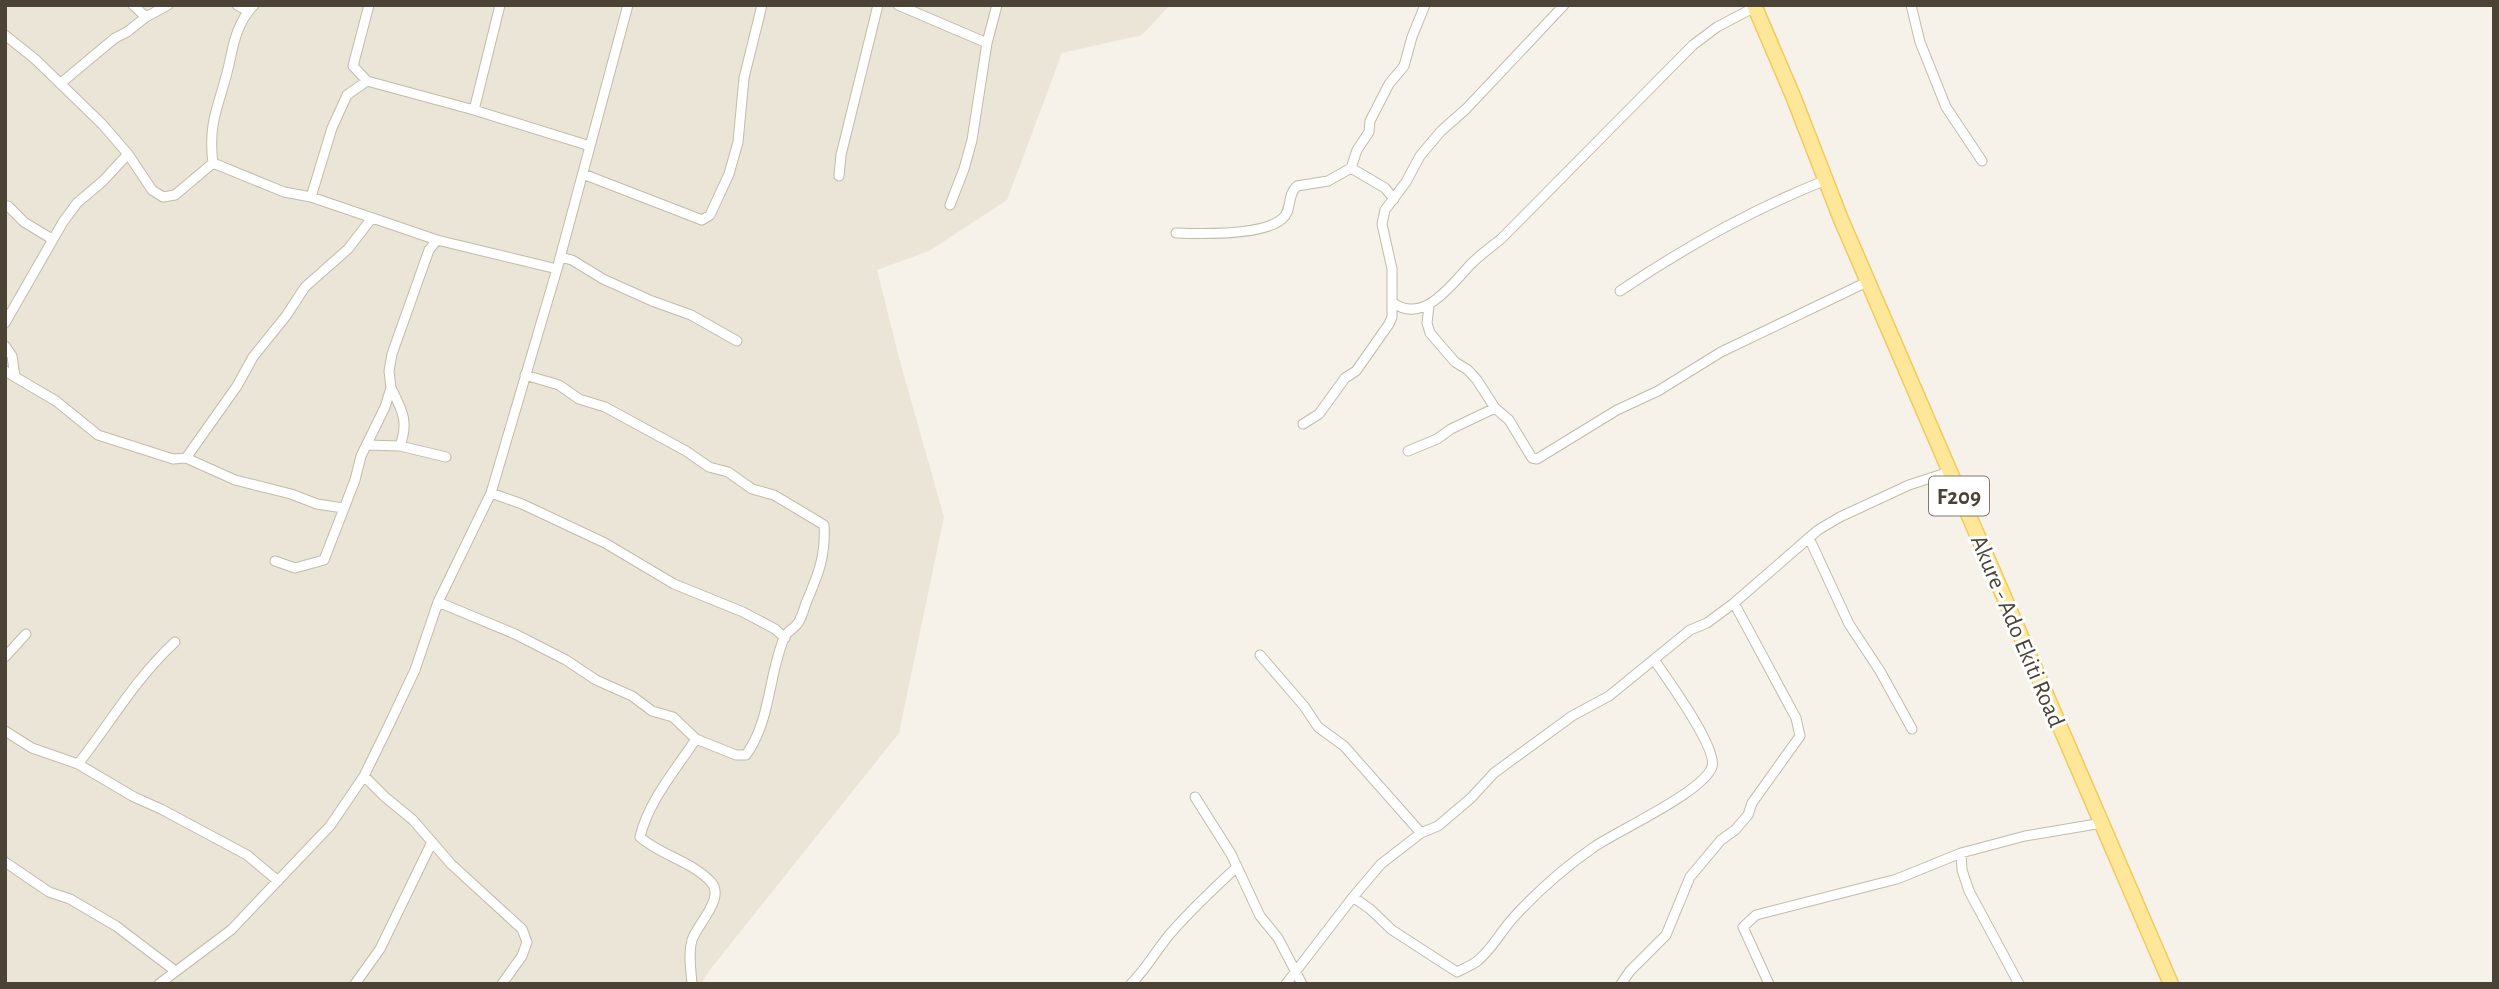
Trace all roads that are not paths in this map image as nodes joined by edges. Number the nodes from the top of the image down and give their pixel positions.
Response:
1 (133, 5) edge
2 (168, 5) edge
3 (237, 5) edge
4 (369, 5) edge
5 (500, 5) edge
6 (628, 5) edge
7 (762, 5) edge
8 (878, 5) edge
9 (898, 5) edge
10 (997, 5) edge
11 (1425, 5) edge
12 (1564, 5) edge
13 (1912, 5) edge
14 (1755, 6) edge
15 (251, 8) edge
16 (146, 17) junction
17 (5, 35) edge
18 (987, 43) junction
19 (367, 81) junction
20 (61, 83) junction
21 (474, 110) junction
22 (590, 146) junction
23 (128, 154) junction
24 (1982, 161) dead end
25 (213, 163) junction
26 (1351, 168) junction
27 (583, 174) junction
28 (839, 176) dead end
29 (1826, 180) junction
30 (312, 197) junction
31 (1394, 199) junction
32 (950, 205) dead end
33 (8, 206) dead end
34 (372, 218) junction
35 (1176, 233) dead end
36 (52, 239) junction
37 (436, 240) junction
38 (560, 257) junction
39 (556, 269) junction
40 (1869, 281) junction
41 (1620, 290) dead end
42 (1392, 302) junction
43 (1429, 306) junction
44 (1411, 310) junction
45 (5, 323) edge
46 (1389, 324) junction
47 (737, 341) dead end
48 (5, 346) edge
49 (5, 371) edge
50 (525, 375) junction
51 (15, 377) junction
52 (391, 388) junction
53 (1495, 408) junction
54 (1303, 424) dead end
55 (368, 445) junction
56 (400, 446) junction
57 (1408, 451) dead end
58 (446, 457) dead end
59 (186, 458) junction
60 (1949, 472) junction
61 (491, 493) junction
62 (342, 508) junction
63 (1809, 538) junction
64 (275, 561) dead end
65 (438, 602) junction
66 (1734, 603) junction
67 (26, 634) dead end
68 (785, 638) junction
69 (174, 642) dead end
70 (1260, 655) dead end
71 (5, 657) edge
72 (1655, 661) junction
73 (1912, 729) dead end
74 (5, 731) edge
75 (696, 739) junction
76 (78, 764) junction
77 (364, 776) junction
78 (1195, 797) dead end
79 (2102, 823) junction
80 (1422, 833) junction
81 (432, 842) junction
82 (1961, 853) junction
83 (5, 862) edge
84 (1237, 867) junction
85 (278, 881) junction
86 (1353, 897) junction
87 (174, 970) junction
88 (1296, 971) junction
89 (159, 984) edge
90 (355, 984) edge
91 (502, 984) edge
92 (692, 984) edge
93 (1131, 984) edge
94 (1286, 984) edge
95 (1302, 984) edge
96 (1620, 984) edge
97 (1769, 984) edge
98 (2019, 984) edge
99 (2171, 984) edge

1 - 16 street
2 - 16 street
3 - 15 street
4 - 19 street
5 - 21 street
6 - 22 street
7 - 27 street
8 - 28 street
9 - 18 street
10 - 18 street
11 - 26 street
12 - 31 street
13 - 24 street
14 - 29 main road, Akure - Ado Ekiti Road / F209
14 - 43 street
15 - 25 street
16 - 20 street
17 - 20 street
18 - 32 street
19 - 21 street
19 - 30 street
20 - 23 street
21 - 22 street
22 - 27 street
23 - 25 street
23 - 36 street
25 - 30 street
26 - 31 street
26 - 35 street
27 - 38 street
29 - 40 main road, Akure - Ado Ekiti Road / F209
29 - 41 street
30 - 34 street
31 - 42 street
33 - 36 street
34 - 37 street
34 - 59 street
36 - 45 street
37 - 39 street
37 - 52 street
38 - 39 street
38 - 47 street
39 - 50 street
40 - 53 street
40 - 60 main road, Akure - Ado Ekiti Road / F209
42 - 44 street
42 - 46 street
43 - 44 street
43 - 53 street
44 - 46 street
46 - 54 street
48 - 51 street
49 - 51 street
50 - 61 street
50 - 68 street
51 - 59 street
52 - 55 street
52 - 56 street
53 - 57 street
55 - 56 street
55 - 62 street
56 - 58 street
59 - 62 street
60 - 63 street
60 - 79 main road, Akure - Ado Ekiti Road / F209
61 - 65 street
61 - 68 street
62 - 64 street
63 - 66 street
63 - 73 street
65 - 75 street
65 - 77 street
66 - 72 street
66 - 96 street
67 - 71 street
68 - 75 street
69 - 76 street
70 - 80 street
72 - 80 street
72 - 86 street
74 - 76 street
75 - 92 street
76 - 85 street
77 - 81 street
77 - 85 street
78 - 84 street
79 - 82 street
79 - 99 main road, Akure - Ado Ekiti Road / F209
80 - 86 street
81 - 90 street
81 - 91 street
82 - 97 street
82 - 98 street
83 - 87 street
84 - 88 street
84 - 93 street
85 - 87 street
86 - 88 street
87 - 89 street
88 - 94 street
88 - 95 street

